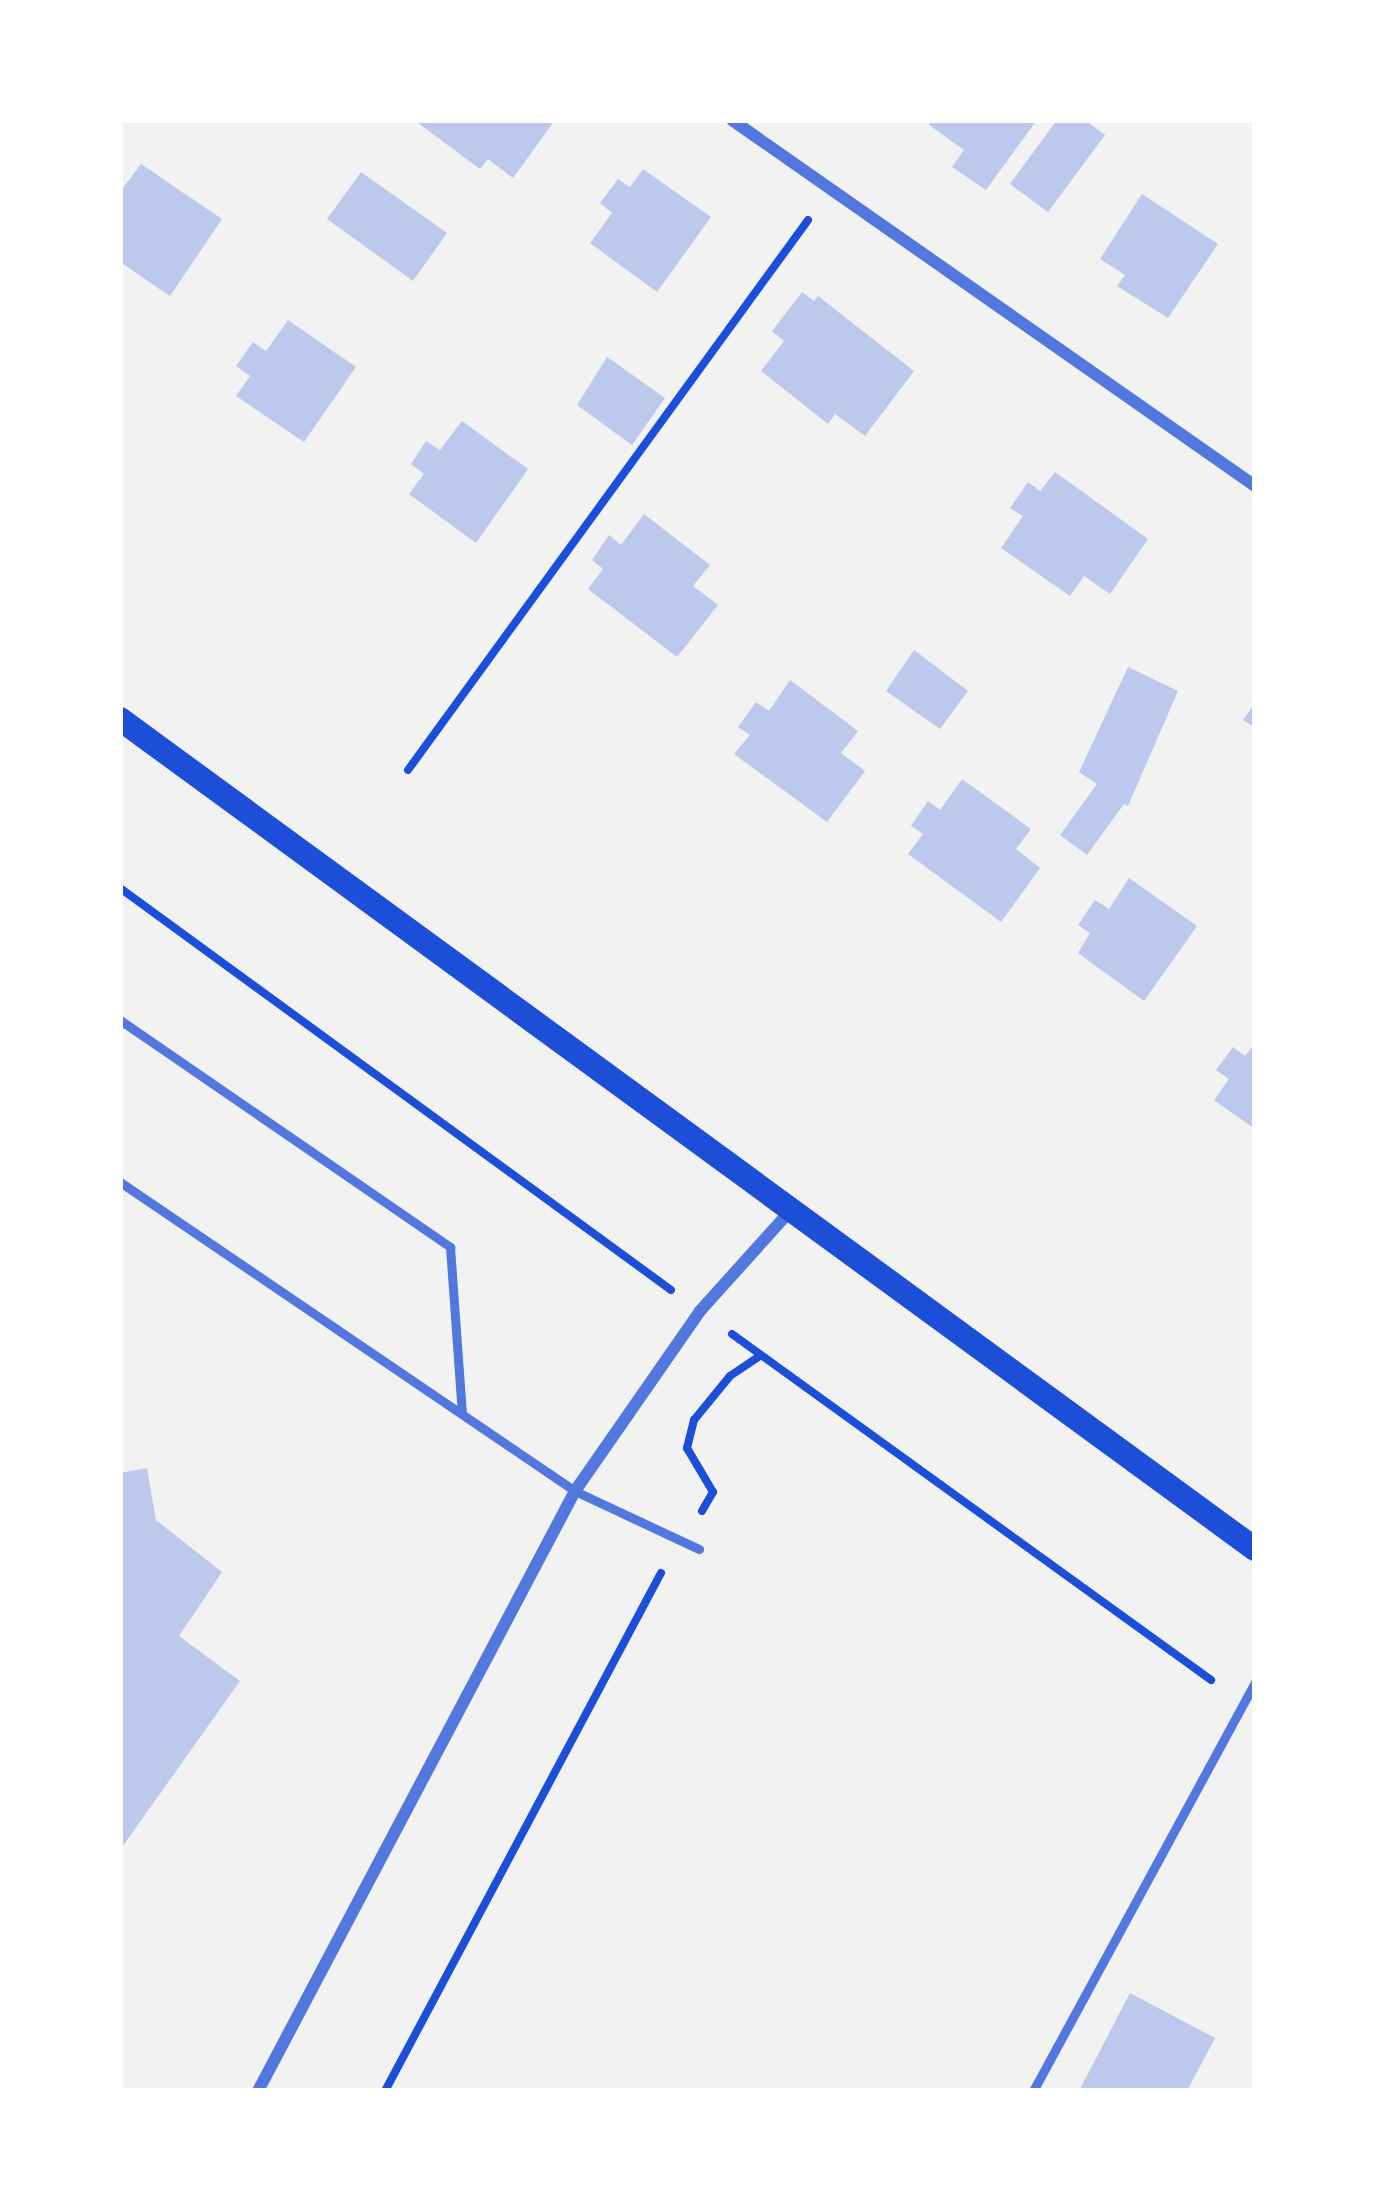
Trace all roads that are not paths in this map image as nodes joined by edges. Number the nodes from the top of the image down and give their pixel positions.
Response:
1 (732, 120) edge
2 (1255, 487) edge
3 (120, 719) edge
4 (120, 1020) edge
5 (120, 1182) edge
6 (790, 1211) junction
7 (462, 1414) junction
8 (575, 1490) junction
9 (699, 1549) dead end
10 (1255, 1550) edge
11 (1255, 1682) edge
12 (258, 2091) edge
13 (1034, 2091) edge

1 - 2 street
3 - 6 main road
4 - 7 lane
5 - 7 lane
6 - 8 street
6 - 10 main road
7 - 8 lane
8 - 9 lane
8 - 12 street
11 - 13 lane

